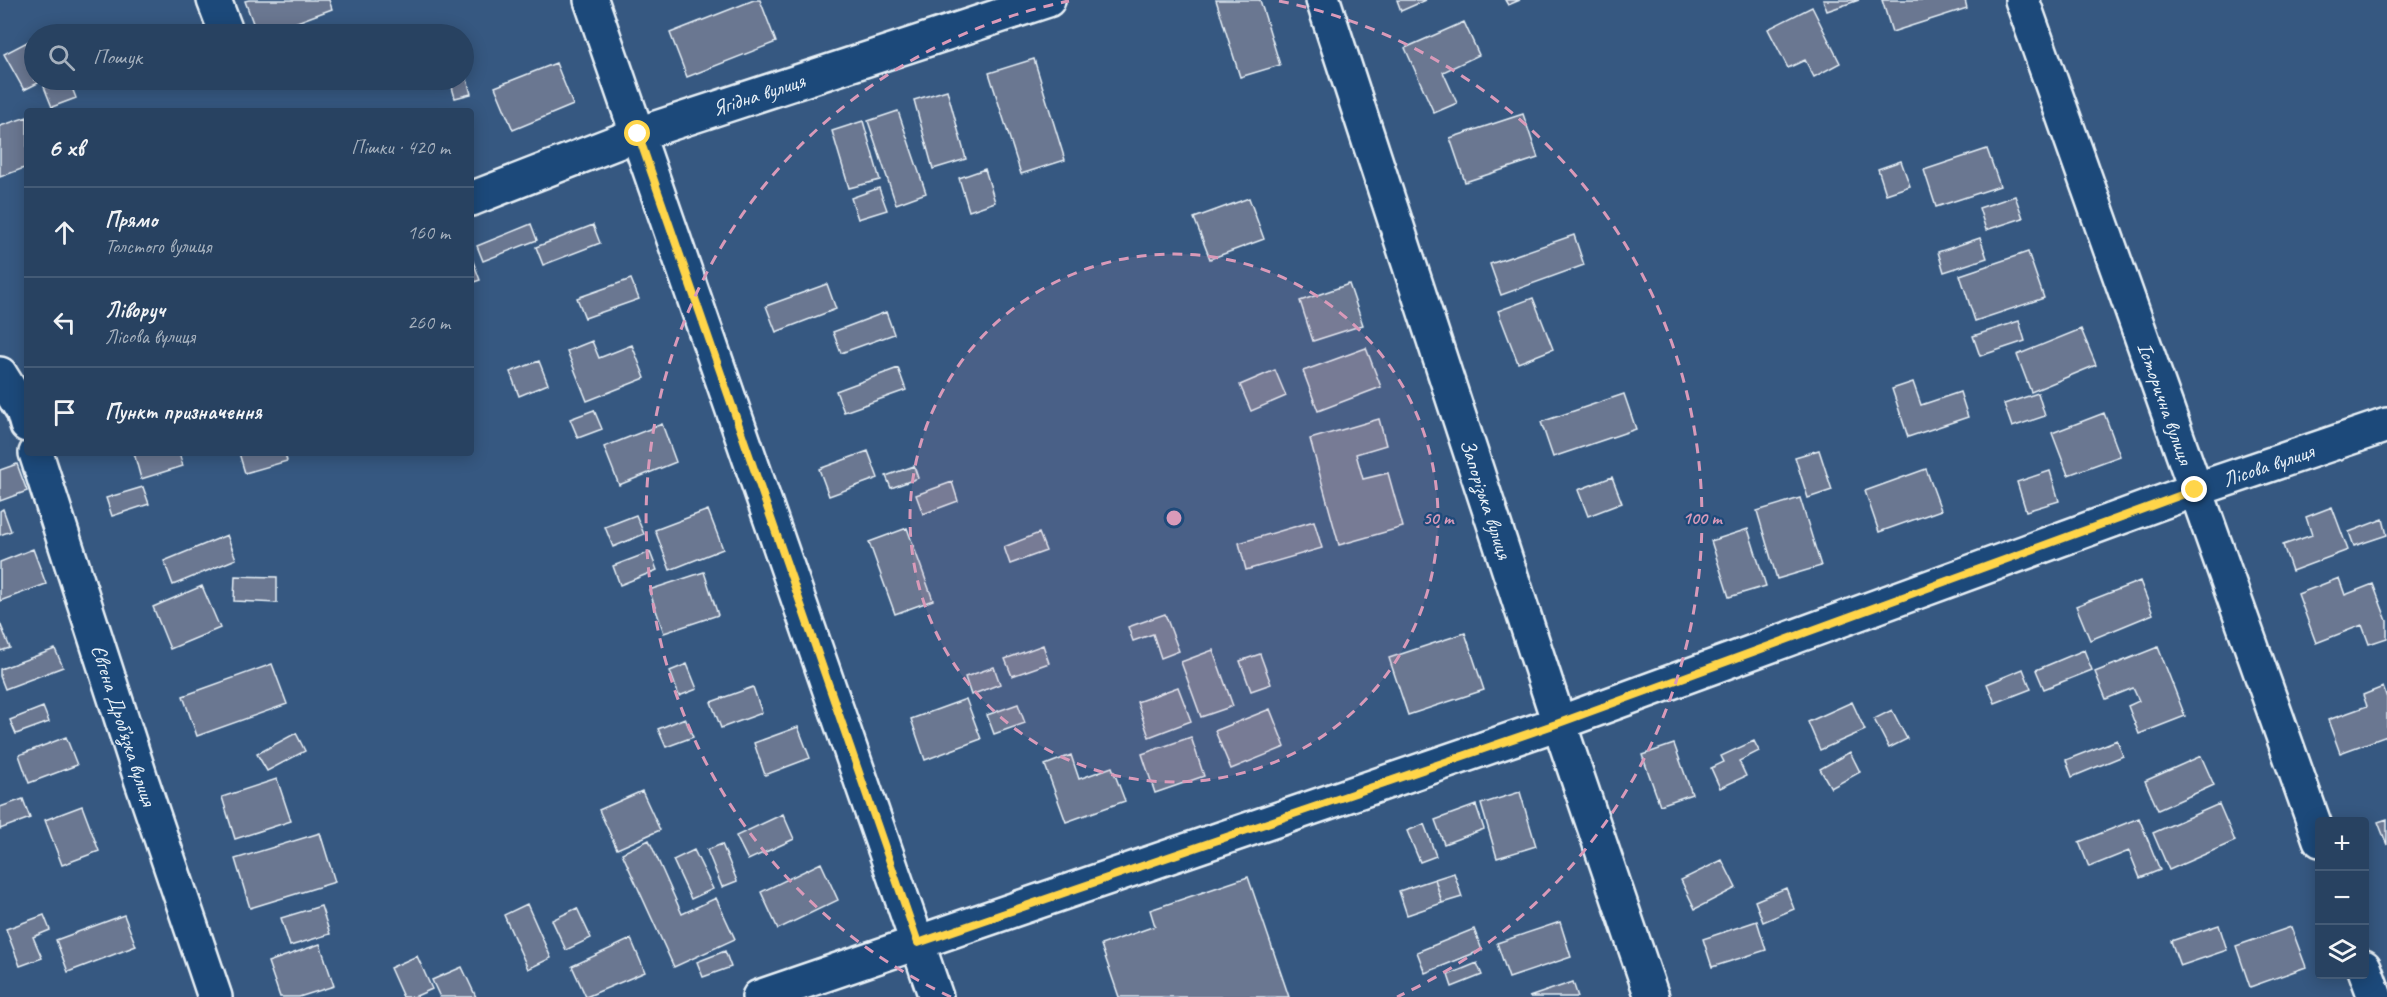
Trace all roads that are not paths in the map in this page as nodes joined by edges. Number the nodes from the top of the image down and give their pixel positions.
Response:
1 (214, 0) edge
2 (591, 0) edge
3 (1048, 0) edge
4 (1323, 0) edge
5 (2022, 0) edge
6 (223, 24) edge
7 (638, 134) junction
8 (474, 198) edge
9 (7, 376) edge
10 (24, 417) edge
11 (2387, 425) edge
12 (37, 456) edge
13 (2195, 490) junction
14 (1559, 723) junction
15 (2315, 829) edge
16 (918, 943) junction
17 (2368, 979) edge
18 (215, 997) edge
19 (759, 997) edge
20 (936, 997) edge
21 (1652, 997) edge
22 (2375, 997) edge

1 - 6 street
2 - 7 street
3 - 7 street, Ягідна вулиця
4 - 14 street, Запорізька вулиця
5 - 13 street, Історична вулиця
7 - 8 street, Ягідна вулиця
7 - 16 street
9 - 10 street
11 - 13 street, Лісова вулиця
12 - 18 street, Євгена Дроб’язка вулиця
13 - 14 street, Лісова вулиця
13 - 15 street, Історична вулиця
14 - 16 street, Лісова вулиця
14 - 21 street, Запорізька вулиця
16 - 19 street, Лісова вулиця
16 - 20 street
17 - 22 street

